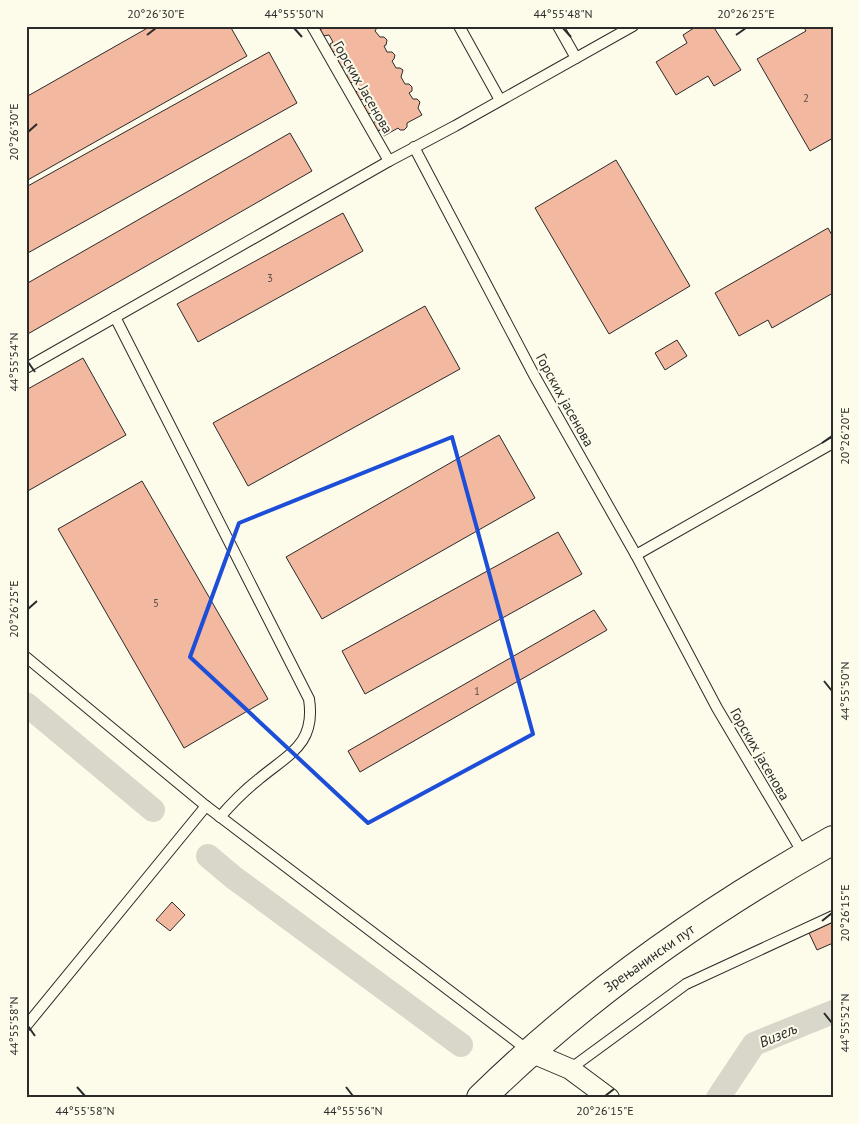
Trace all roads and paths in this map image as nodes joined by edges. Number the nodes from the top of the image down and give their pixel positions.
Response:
1 (312, 26) edge
2 (459, 26) edge
3 (558, 26) edge
4 (633, 26) edge
5 (576, 58) junction
6 (500, 100) junction
7 (414, 147) junction
8 (389, 161) junction
9 (115, 317) junction
10 (26, 368) edge
11 (833, 444) edge
12 (636, 555) junction
13 (26, 658) edge
14 (206, 806) junction
15 (220, 817) junction
16 (833, 840) edge
17 (804, 856) junction
18 (833, 916) edge
19 (26, 1026) edge
20 (530, 1052) junction
21 (570, 1069) junction
22 (481, 1098) edge
23 (609, 1098) edge

1 - 8 lane, Горских Јасенова
2 - 6 lane
3 - 5 lane
4 - 5 lane
5 - 6 lane
6 - 7 lane
7 - 8 lane
7 - 12 lane, Горских јасенова
8 - 9 lane
9 - 10 lane
9 - 15 lane
11 - 12 lane
12 - 17 lane, Горских јасенова
13 - 14 lane
14 - 15 lane
14 - 19 lane
15 - 20 lane
16 - 17 main road, Зрењанински пут
17 - 20 main road, Зрењанински пут
18 - 21 lane
20 - 21 street
20 - 22 main road, Зрењанински пут
21 - 23 street

